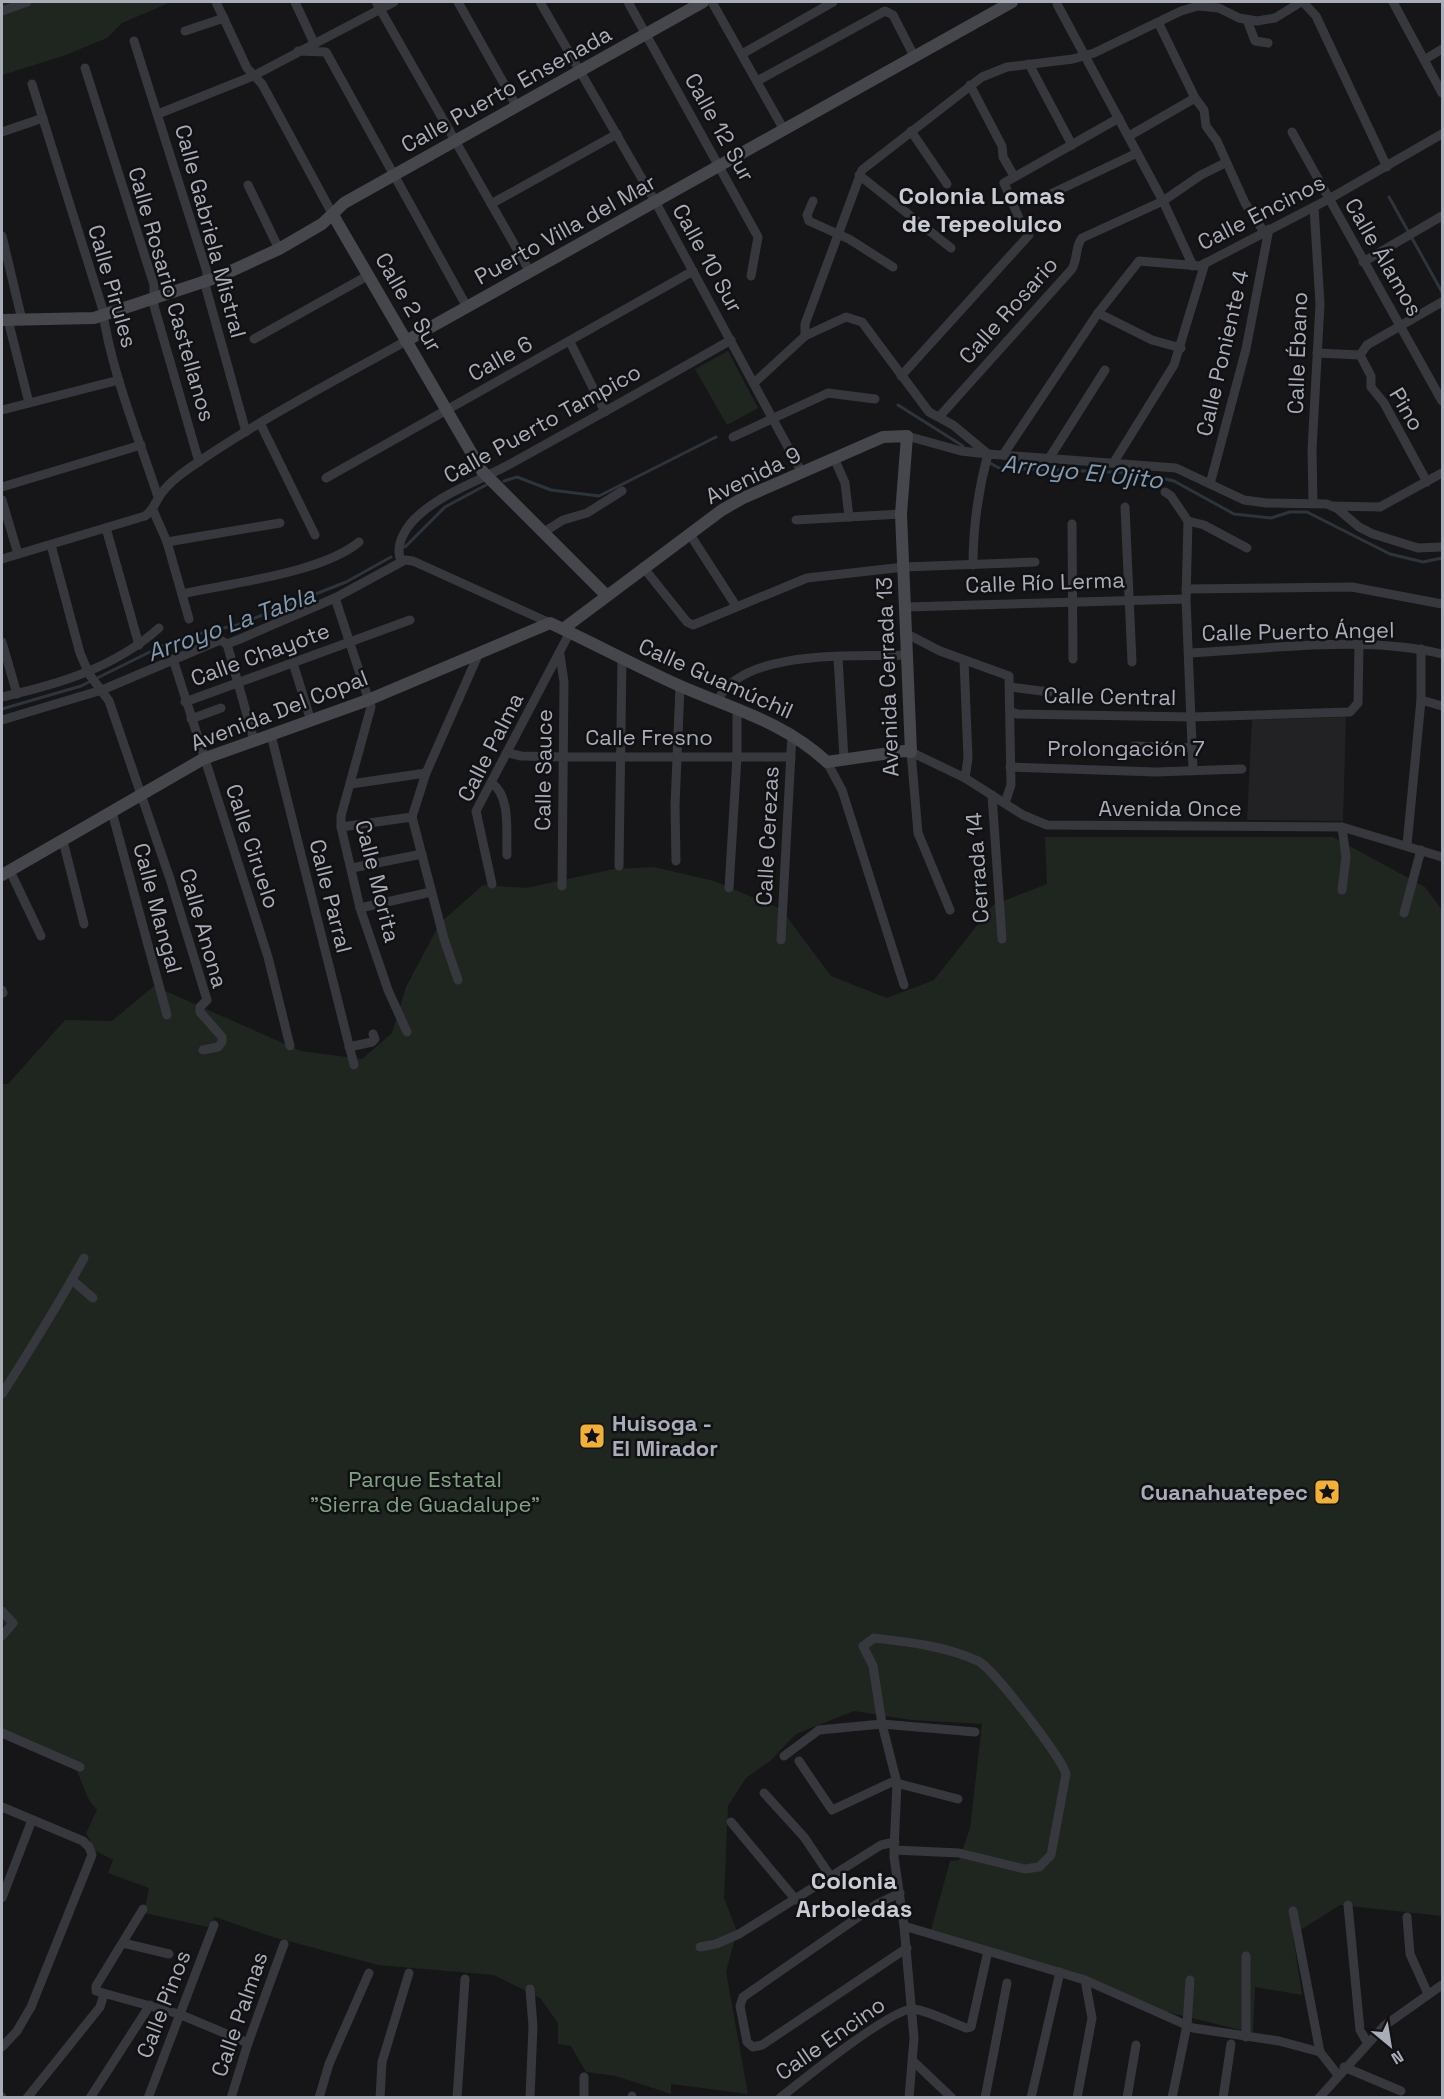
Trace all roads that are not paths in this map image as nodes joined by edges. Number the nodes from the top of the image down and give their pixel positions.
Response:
1 (27, 2) edge
2 (216, 2) edge
3 (295, 2) edge
4 (394, 2) edge
5 (458, 2) edge
6 (540, 2) edge
7 (628, 2) edge
8 (704, 2) edge
9 (712, 2) edge
10 (834, 2) edge
11 (1012, 2) edge
12 (1302, 2) edge
13 (1393, 2) edge
14 (1057, 4) dead end
15 (378, 5) edge
16 (2, 11) edge
17 (224, 18) junction
18 (1247, 20) junction
19 (1158, 22) junction
20 (186, 31) dead end
21 (646, 34) junction
22 (134, 41) dead end
23 (314, 43) junction
24 (1268, 43) dead end
25 (1443, 49) edge
26 (298, 51) junction
27 (742, 54) junction
28 (914, 56) junction
29 (1086, 56) junction
30 (1424, 60) junction
31 (1029, 64) junction
32 (85, 68) dead end
33 (581, 72) junction
34 (253, 76) junction
35 (757, 81) junction
36 (32, 84) dead end
37 (970, 85) junction
38 (1443, 93) edge
39 (1195, 98) junction
40 (517, 107) junction
41 (158, 114) junction
42 (43, 118) junction
43 (1119, 118) junction
44 (784, 130) junction
45 (911, 131) junction
46 (2, 132) edge
47 (1292, 132) dead end
48 (617, 134) junction
49 (1443, 134) edge
50 (1129, 136) junction
51 (456, 142) junction
52 (1072, 145) junction
53 (1137, 153) junction
54 (1225, 163) junction
55 (720, 166) junction
56 (1387, 167) junction
57 (395, 175) junction
58 (859, 175) junction
59 (1014, 176) junction
60 (946, 184) dead end
61 (248, 185) dead end
62 (1329, 199) junction
63 (1038, 200) dead end
64 (813, 201) dead end
65 (1163, 201) junction
66 (656, 203) junction
67 (491, 204) junction
68 (1314, 207) junction
69 (333, 216) junction
70 (1443, 216) edge
71 (1020, 223) dead end
72 (1266, 231) junction
73 (838, 234) junction
74 (1029, 235) dead end
75 (2, 236) edge
76 (951, 248) dead end
77 (279, 249) junction
78 (1363, 262) junction
79 (1205, 263) junction
80 (1193, 266) junction
81 (893, 267) dead end
82 (693, 271) junction
83 (530, 272) junction
84 (369, 275) junction
85 (751, 276) dead end
86 (207, 281) junction
87 (155, 298) junction
88 (1443, 302) edge
89 (467, 307) junction
90 (1098, 313) junction
91 (102, 315) junction
92 (5, 320) edge
93 (21, 320) junction
94 (1401, 325) junction
95 (805, 336) junction
96 (254, 339) dead end
97 (731, 340) junction
98 (406, 341) junction
99 (570, 342) junction
100 (1181, 348) junction
101 (1317, 353) junction
102 (1360, 355) junction
103 (1105, 370) dead end
104 (901, 376) junction
105 (120, 380) junction
106 (754, 383) junction
107 (875, 399) dead end
108 (1443, 401) edge
109 (29, 403) junction
110 (2, 410) edge
111 (447, 410) junction
112 (605, 412) junction
113 (774, 417) junction
114 (939, 417) junction
115 (260, 423) junction
116 (246, 432) junction
117 (907, 436) junction
118 (733, 437) dead end
119 (141, 445) junction
120 (988, 454) junction
121 (1003, 455) junction
122 (834, 458) junction
123 (1050, 458) junction
124 (199, 462) junction
125 (1114, 462) junction
126 (802, 473) junction
127 (1443, 473) edge
128 (487, 476) junction
129 (326, 478) dead end
130 (1427, 482) junction
131 (1210, 484) junction
132 (2, 487) edge
133 (622, 491) dead end
134 (1165, 492) dead end
135 (158, 497) junction
136 (2, 500) edge
137 (1312, 502) junction
138 (1333, 506) junction
139 (1125, 507) dead end
140 (153, 510) junction
141 (901, 514) junction
142 (849, 517) junction
143 (796, 520) dead end
144 (1188, 521) junction
145 (280, 523) dead end
146 (1072, 524) dead end
147 (106, 528) junction
148 (544, 532) junction
149 (689, 533) junction
150 (315, 535) dead end
151 (167, 542) junction
152 (359, 542) dead end
153 (51, 545) junction
154 (1247, 548) dead end
155 (1443, 548) edge
156 (18, 554) junction
157 (2, 559) edge
158 (401, 561) junction
159 (1035, 562) dead end
160 (973, 565) junction
161 (643, 567) junction
162 (904, 567) junction
163 (182, 594) junction
164 (1186, 594) junction
165 (606, 595) junction
166 (335, 598) junction
167 (1129, 598) junction
168 (1072, 601) junction
169 (1443, 604) edge
170 (736, 606) junction
171 (906, 607) junction
172 (189, 619) dead end
173 (410, 620) dead end
174 (550, 623) junction
175 (159, 628) dead end
176 (566, 631) junction
177 (907, 634) junction
178 (2, 642) edge
179 (349, 643) junction
180 (227, 644) junction
181 (139, 645) junction
182 (1359, 645) junction
183 (1421, 649) junction
184 (1190, 652) junction
185 (478, 653) junction
186 (1443, 654) edge
187 (560, 655) junction
188 (908, 655) junction
189 (838, 658) junction
190 (173, 659) junction
191 (622, 659) junction
192 (1073, 659) dead end
193 (964, 660) junction
194 (1132, 662) dead end
195 (293, 663) junction
196 (90, 676) junction
197 (240, 683) junction
198 (681, 686) junction
199 (1010, 687) junction
200 (100, 688) junction
201 (1049, 692) dead end
202 (17, 694) junction
203 (2, 698) edge
204 (368, 700) junction
205 (718, 700) junction
206 (1421, 700) junction
207 (185, 702) junction
208 (1443, 706) edge
209 (221, 708) dead end
210 (736, 708) junction
211 (1012, 712) junction
212 (1192, 717) junction
213 (191, 718) junction
214 (2, 720) edge
215 (311, 721) junction
216 (792, 734) junction
217 (272, 735) junction
218 (254, 740) junction
219 (1134, 746) dead end
220 (1192, 748) junction
221 (911, 752) junction
222 (508, 753) junction
223 (679, 756) junction
224 (621, 757) junction
225 (737, 757) junction
226 (791, 757) junction
227 (562, 758) junction
228 (203, 759) junction
229 (844, 759) junction
230 (827, 762) junction
231 (1010, 767) junction
232 (1242, 768) dead end
233 (1192, 769) junction
234 (426, 773) junction
235 (965, 778) junction
236 (492, 783) junction
237 (351, 784) junction
238 (141, 794) junction
239 (992, 795) junction
240 (1005, 803) junction
241 (112, 812) junction
242 (412, 817) junction
243 (341, 827) junction
244 (1342, 827) junction
245 (63, 841) junction
246 (1407, 845) junction
247 (1421, 850) junction
248 (422, 854) junction
249 (507, 855) dead end
250 (1443, 857) edge
251 (676, 861) dead end
252 (619, 866) dead end
253 (352, 868) junction
254 (6, 873) edge
255 (492, 884) dead end
256 (561, 886) dead end
257 (729, 888) dead end
258 (1342, 890) dead end
259 (431, 892) junction
260 (360, 908) junction
261 (950, 910) dead end
262 (1404, 914) dead end
263 (84, 924) dead end
264 (40, 936) dead end
265 (1002, 939) dead end
266 (781, 940) dead end
267 (458, 980) dead end
268 (904, 985) dead end
269 (166, 1015) dead end
270 (407, 1032) dead end
271 (373, 1034) dead end
272 (290, 1046) dead end
273 (349, 1047) junction
274 (203, 1050) dead end
275 (354, 1065) dead end
276 (84, 1258) dead end
277 (72, 1280) junction
278 (93, 1298) dead end
279 (2, 1394) edge
280 (2, 1611) edge
281 (2, 1636) edge
282 (882, 1724) junction
283 (975, 1732) dead end
284 (2, 1733) edge
285 (784, 1756) dead end
286 (799, 1761) dead end
287 (80, 1767) dead end
288 (897, 1783) junction
289 (764, 1793) dead end
290 (958, 1799) dead end
291 (2, 1808) edge
292 (32, 1820) junction
293 (732, 1822) dead end
294 (894, 1846) junction
295 (831, 1877) junction
296 (900, 1893) junction
297 (2, 1898) edge
298 (796, 1900) junction
299 (1348, 1905) dead end
300 (144, 1909) dead end
301 (1293, 1911) dead end
302 (1407, 1917) dead end
303 (214, 1925) dead end
304 (904, 1926) junction
305 (123, 1943) junction
306 (284, 1944) dead end
307 (700, 1947) dead end
308 (907, 1948) junction
309 (988, 1951) junction
310 (169, 1954) dead end
311 (1246, 1956) dead end
312 (1060, 1972) junction
313 (369, 1973) dead end
314 (410, 1973) dead end
315 (465, 1979) dead end
316 (1085, 1980) junction
317 (1190, 1980) dead end
318 (1007, 1983) dead end
319 (1443, 1985) edge
320 (531, 1989) dead end
321 (104, 1994) junction
322 (1428, 1994) junction
323 (150, 2005) junction
324 (912, 2008) junction
325 (179, 2014) junction
326 (1187, 2025) junction
327 (1246, 2037) junction
328 (1368, 2042) junction
329 (248, 2043) junction
330 (1231, 2044) dead end
331 (1136, 2045) dead end
332 (2, 2047) edge
333 (1320, 2052) junction
334 (913, 2061) junction
335 (1341, 2071) junction
336 (584, 2077) dead end
337 (1401, 2091) dead end
338 (27, 2097) edge
339 (90, 2097) edge
340 (148, 2097) edge
341 (231, 2097) edge
342 (319, 2097) edge
343 (380, 2097) edge
344 (457, 2097) edge
345 (530, 2097) edge
346 (584, 2097) edge
347 (780, 2097) edge
348 (909, 2097) edge
349 (952, 2097) edge
350 (985, 2097) edge
351 (1031, 2097) edge
352 (1077, 2097) edge
353 (1127, 2097) edge
354 (1172, 2097) edge
355 (1223, 2097) edge
356 (1319, 2097) edge

1 - 16 street
2 - 17 street, Calle 2 Sur
3 - 23 street
4 - 15 street
5 - 40 street
6 - 33 street, Calle 10 Sur
7 - 21 street, Calle 12 Sur
8 - 21 street, Calle Puerto Ensenada
9 - 27 street
10 - 27 street
11 - 28 street, Puerto Villa del Mar
12 - 18 street
12 - 56 street
13 - 30 street
14 - 29 street
15 - 23 street
15 - 51 street
17 - 20 street
17 - 34 street, Calle 2 Sur
18 - 19 street
18 - 24 street
19 - 29 street
19 - 39 street
21 - 33 street, Calle Puerto Ensenada
21 - 55 street, Calle 12 Sur
22 - 41 street, Calle Gabriela Mistral
23 - 26 street
25 - 30 street
26 - 34 street
26 - 57 street
27 - 35 street
28 - 35 street
28 - 44 street, Puerto Villa del Mar
29 - 31 street
29 - 43 street
30 - 38 street
31 - 37 street
31 - 52 street
32 - 87 street, Calle Rosario Castellanos
33 - 40 street, Calle Puerto Ensenada
33 - 48 street, Calle 10 Sur
34 - 41 street
34 - 69 street, Calle 2 Sur
35 - 44 street
36 - 42 street, Calle Pirules
37 - 45 street
37 - 59 street
39 - 50 street
39 - 54 street
40 - 51 street, Calle Puerto Ensenada
41 - 86 street, Calle Gabriela Mistral
42 - 46 street
42 - 91 street, Calle Pirules
43 - 50 street
43 - 52 street
44 - 55 street, Puerto Villa del Mar
45 - 58 street
45 - 60 street
47 - 62 street, Calle Álamos
48 - 66 street, Calle 10 Sur
48 - 67 street
49 - 56 street, Calle Encinos
50 - 53 street
51 - 57 street, Calle Puerto Ensenada
51 - 67 street
52 - 59 street
53 - 63 street
53 - 65 street
54 - 65 street, Calle Rosario
54 - 72 street
55 - 66 street, Puerto Villa del Mar
55 - 85 street, Calle 12 Sur
56 - 62 street, Calle Encinos
57 - 69 street, Calle Puerto Ensenada
57 - 89 street
58 - 73 street
58 - 76 street
59 - 71 street
61 - 77 street
62 - 68 street, Calle Encinos
62 - 78 street, Calle Álamos
64 - 73 street
65 - 80 street
65 - 114 street, Calle Rosario
66 - 82 street, Calle 10 Sur
66 - 83 street, Puerto Villa del Mar
67 - 83 street
68 - 72 street, Calle Encinos
68 - 101 street, Calle Ébano
69 - 77 street, Calle Puerto Ensenada
69 - 84 street, Calle 2 Sur
70 - 78 street
72 - 79 street, Calle Encinos
72 - 131 street, Calle Poniente 4
73 - 81 street
73 - 95 street
74 - 104 street
75 - 93 street
77 - 86 street, Calle Puerto Ensenada
78 - 94 street, Calle Álamos
79 - 80 street, Calle Encinos
79 - 100 street
80 - 90 street, Calle Encinos
82 - 97 street, Calle 10 Sur
82 - 99 street, Calle 6
83 - 89 street, Puerto Villa del Mar
84 - 96 street
84 - 98 street, Calle 2 Sur
86 - 87 street, Calle Puerto Ensenada
86 - 116 street, Calle Gabriela Mistral
87 - 91 street, Calle Puerto Ensenada
87 - 124 street, Calle Rosario Castellanos
88 - 94 street
89 - 98 street, Puerto Villa del Mar
90 - 100 street
90 - 121 street, Calle Encinos
91 - 93 street, Calle Puerto Ensenada
91 - 105 street, Calle Pirules
92 - 93 street, Calle Puerto Ensenada
92 - 109 street
94 - 102 street
94 - 108 street, Calle Álamos
95 - 104 street
95 - 106 street
97 - 106 street, Calle 10 Sur
97 - 112 street, Calle Puerto Tampico
98 - 111 street, Calle 2 Sur
98 - 115 street, Puerto Villa del Mar
99 - 111 street, Calle 6
99 - 112 street
100 - 125 street
101 - 102 street
101 - 137 street, Calle Ébano
102 - 130 street, Pino
103 - 123 street
104 - 114 street
105 - 109 street
105 - 119 street, Calle Pirules
106 - 113 street, Calle 10 Sur
107 - 113 street
109 - 110 street
111 - 128 street, Calle 2 Sur
111 - 129 street, Calle 6
112 - 128 street, Calle Puerto Tampico
113 - 118 street
113 - 126 street, Calle 10 Sur
114 - 120 street
115 - 116 street, Puerto Villa del Mar
115 - 150 street
116 - 124 street, Puerto Villa del Mar
117 - 120 street, Avenida 9
117 - 122 street, Avenida 9
117 - 141 street, Avenida Cerrada 13
119 - 132 street
119 - 135 street, Calle Pirules
120 - 121 street, Avenida 9
120 - 160 street
121 - 123 street, Avenida 9
122 - 126 street, Avenida 9
122 - 142 street
123 - 125 street, Avenida 9
124 - 135 street, Puerto Villa del Mar
125 - 131 street, Avenida 9
126 - 149 street, Avenida 9
127 - 130 street, Avenida 9
128 - 148 street, Calle 2 Sur
128 - 158 street, Calle Puerto Tampico
130 - 138 street, Avenida 9
131 - 137 street, Avenida 9
133 - 148 street
134 - 144 street
135 - 140 street, Puerto Villa del Mar
136 - 156 street
137 - 138 street, Avenida 9
138 - 155 street
139 - 167 street
140 - 147 street
140 - 151 street
141 - 142 street
141 - 162 street, Avenida Cerrada 13
142 - 143 street
144 - 154 street
144 - 164 street
145 - 151 street
146 - 168 street
147 - 153 street
147 - 181 street
148 - 165 street, Calle 2 Sur
149 - 161 street, Avenida 9
149 - 170 street
151 - 163 street
152 - 163 street
153 - 156 street
153 - 196 street
156 - 157 street
158 - 166 street
158 - 174 street, Calle Guamúchil
159 - 160 street
160 - 162 street
161 - 165 street, Avenida 9
161 - 170 street
162 - 170 street
162 - 171 street, Avenida Cerrada 13
163 - 172 street
164 - 167 street, Calle Río Lerma
164 - 169 street, Calle Río Lerma
164 - 184 street
165 - 176 street, Avenida 9
166 - 179 street, Calle Morita
166 - 180 street
167 - 168 street, Calle Río Lerma
167 - 194 street
168 - 171 street, Calle Río Lerma
168 - 192 street
171 - 177 street, Avenida Cerrada 13
173 - 179 street, Calle Chayote
174 - 176 street, Calle Guamúchil
174 - 185 street, Avenida Del Copal
175 - 181 street
176 - 187 street, Calle Palma
176 - 191 street, Calle Guamúchil
177 - 188 street, Avenida Cerrada 13
177 - 193 street, Calle Central
178 - 202 street
179 - 195 street, Calle Chayote
179 - 204 street, Calle Morita
180 - 190 street
180 - 197 street
181 - 196 street
182 - 183 street, Calle Puerto Ángel
182 - 184 street, Calle Puerto Ángel
182 - 212 street, Calle Central
183 - 186 street, Calle Puerto Ángel
183 - 206 street
184 - 212 street
185 - 204 street, Avenida Del Copal
185 - 234 street
187 - 222 street, Calle Palma
187 - 227 street, Calle Sauce
188 - 189 street
188 - 221 street, Avenida Cerrada 13
189 - 205 street
189 - 229 street
190 - 200 street
190 - 207 street, Calle Ciruelo
191 - 198 street, Calle Guamúchil
191 - 224 street
193 - 199 street, Calle Central
193 - 235 street
195 - 197 street, Calle Chayote
195 - 215 street
196 - 200 street
196 - 202 street
197 - 207 street, Calle Chayote
197 - 218 street
198 - 205 street, Calle Guamúchil
198 - 223 street
199 - 201 street
199 - 211 street, Calle Central
200 - 214 street
200 - 238 street
202 - 203 street
204 - 215 street, Avenida Del Copal
204 - 237 street, Calle Morita
205 - 210 street, Calle Guamúchil
206 - 208 street
206 - 246 street
207 - 213 street, Calle Ciruelo
209 - 213 street
210 - 216 street, Calle Guamúchil
210 - 225 street
211 - 212 street, Calle Central
211 - 231 street
212 - 220 street
213 - 228 street, Calle Ciruelo
215 - 217 street, Avenida Del Copal
216 - 226 street, Calle Cerezas
216 - 230 street, Calle Guamúchil
217 - 218 street, Avenida Del Copal
217 - 273 street, Calle Parral
218 - 228 street, Avenida Del Copal
219 - 220 street
220 - 233 street
221 - 229 street
221 - 235 street, Avenida Once
221 - 261 street, Avenida Cerrada 13
222 - 227 street, Calle Fresno
222 - 236 street, Calle Palma
223 - 224 street, Calle Fresno
223 - 225 street, Calle Fresno
223 - 251 street
224 - 227 street, Calle Fresno
224 - 252 street
225 - 226 street, Calle Fresno
225 - 257 street
226 - 266 street, Calle Cerezas
227 - 256 street, Calle Sauce
228 - 238 street, Avenida Del Copal
228 - 272 street, Calle Ciruelo
229 - 230 street
230 - 268 street, Calle Guamúchil
231 - 233 street, Prolongación 7
231 - 240 street
232 - 233 street, Prolongación 7
234 - 237 street
234 - 242 street
235 - 239 street, Avenida Once
236 - 249 street
236 - 255 street, Calle Palma
237 - 243 street, Calle Morita
238 - 241 street, Avenida Del Copal
238 - 274 street, Calle Anona
239 - 240 street, Avenida Once
239 - 265 street, Cerrada 14
240 - 244 street, Avenida Once
241 - 245 street, Avenida Del Copal
241 - 269 street, Calle Mangal
242 - 243 street
242 - 248 street
243 - 253 street, Calle Morita
244 - 246 street, Avenida Once
244 - 258 street
245 - 254 street, Avenida Del Copal
245 - 263 street
246 - 247 street, Avenida Once
247 - 250 street, Avenida Once
247 - 262 street
248 - 253 street
248 - 259 street
253 - 260 street, Calle Morita
254 - 264 street
259 - 260 street
259 - 267 street
260 - 270 street, Calle Morita
271 - 273 street
273 - 275 street, Calle Parral
276 - 277 street
277 - 278 street
277 - 279 street
280 - 281 street
282 - 283 street
282 - 285 street
282 - 288 street
282 - 294 street
284 - 287 street
286 - 288 street
288 - 290 street
288 - 294 street
289 - 295 street
291 - 292 street
292 - 297 street
292 - 332 street
293 - 298 street
294 - 295 street
294 - 296 street
295 - 298 street
296 - 304 street
296 - 308 street
298 - 307 street
299 - 328 street
300 - 305 street
301 - 333 street
302 - 322 street
303 - 325 street, Calle Pinos
304 - 308 street
304 - 309 street
305 - 310 street
305 - 321 street
306 - 329 street, Calle Palmas
308 - 324 street
309 - 312 street
309 - 324 street, Calle Encino
311 - 327 street
312 - 316 street
312 - 351 street
313 - 342 street
314 - 343 street
315 - 344 street
316 - 326 street
316 - 352 street
317 - 326 street
318 - 350 street
319 - 322 street
320 - 345 street
321 - 323 street
321 - 338 street
322 - 328 street
323 - 325 street
323 - 339 street
324 - 334 street
324 - 347 street, Calle Encino
325 - 329 street
325 - 340 street, Calle Pinos
326 - 327 street
326 - 354 street
327 - 333 street
328 - 335 street
329 - 341 street, Calle Palmas
330 - 355 street
331 - 353 street
333 - 335 street
334 - 348 street
334 - 349 street
335 - 337 street
335 - 356 street
336 - 346 street

